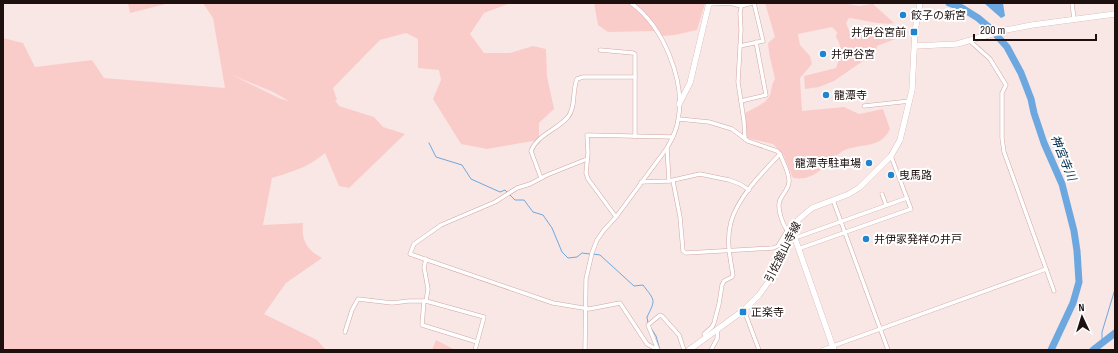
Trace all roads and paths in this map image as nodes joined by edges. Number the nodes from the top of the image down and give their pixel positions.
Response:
1 (631, 3) edge
2 (753, 3) edge
3 (1072, 3) edge
4 (709, 4) edge
5 (742, 4) edge
6 (920, 6) edge
7 (1115, 14) edge
8 (1074, 19) junction
9 (972, 40) junction
10 (756, 42) junction
11 (740, 46) junction
12 (915, 46) junction
13 (600, 50) dead end
14 (635, 77) junction
15 (741, 101) junction
16 (910, 101) junction
17 (679, 104) junction
18 (864, 106) dead end
19 (678, 119) junction
20 (635, 137) junction
21 (673, 137) junction
22 (745, 139) junction
23 (667, 148) junction
24 (780, 154) junction
25 (891, 156) junction
26 (587, 159) junction
27 (542, 178) junction
28 (671, 181) junction
29 (641, 182) junction
30 (748, 190) junction
31 (882, 194) dead end
32 (907, 198) junction
33 (833, 200) junction
34 (886, 205) junction
35 (616, 217) junction
36 (840, 222) junction
37 (791, 233) junction
38 (844, 233) junction
39 (798, 249) junction
40 (729, 251) junction
41 (426, 259) junction
42 (1046, 269) junction
43 (1054, 291) dead end
44 (425, 301) junction
45 (586, 308) junction
46 (744, 310) junction
47 (718, 328) junction
48 (880, 329) junction
49 (345, 332) dead end
50 (706, 338) junction
51 (477, 342) junction
52 (833, 348) edge
53 (475, 350) edge
54 (585, 350) edge
55 (658, 350) edge
56 (684, 350) edge
57 (689, 350) edge
58 (711, 350) edge
59 (759, 350) edge
60 (822, 350) edge
61 (888, 350) edge

1 - 17 street
2 - 5 street
2 - 10 street
3 - 8 street
4 - 5 street
4 - 17 main road
5 - 11 street
6 - 12 main road, 引佐舘山寺線
7 - 8 main road
8 - 9 main road
9 - 12 main road
9 - 42 street
10 - 11 street
10 - 15 street
11 - 15 street
12 - 16 main road, 引佐舘山寺線
13 - 14 street
14 - 20 street
14 - 27 street
15 - 22 street
16 - 18 street
16 - 25 main road, 引佐舘山寺線
17 - 19 street
19 - 21 street
19 - 22 street
20 - 21 street
20 - 26 street
21 - 23 street
22 - 24 street
23 - 28 street
23 - 29 street
24 - 30 street
24 - 37 street
25 - 32 street
25 - 33 main road, 引佐舘山寺線
26 - 27 street
26 - 35 street
27 - 41 street
28 - 29 street
28 - 30 street
28 - 40 street
29 - 35 street
30 - 40 street
31 - 34 street
32 - 34 street
32 - 38 street
33 - 36 street
33 - 37 main road, 引佐舘山寺線
34 - 36 street
35 - 45 street
36 - 37 street
36 - 38 street
37 - 39 main road
37 - 40 street
37 - 46 main road, 引佐舘山寺線
38 - 39 street
38 - 48 street
39 - 52 main road
40 - 50 street
41 - 44 street
41 - 45 street
42 - 43 street
42 - 48 street
44 - 49 street
44 - 51 street
44 - 51 street
45 - 54 street
45 - 55 street
46 - 47 main road, 引佐舘山寺線
46 - 59 street
47 - 50 main road, 引佐舘山寺線
47 - 58 street
48 - 52 street
48 - 61 street
50 - 57 main road, 引佐舘山寺線
51 - 53 street
52 - 60 street
55 - 56 street

